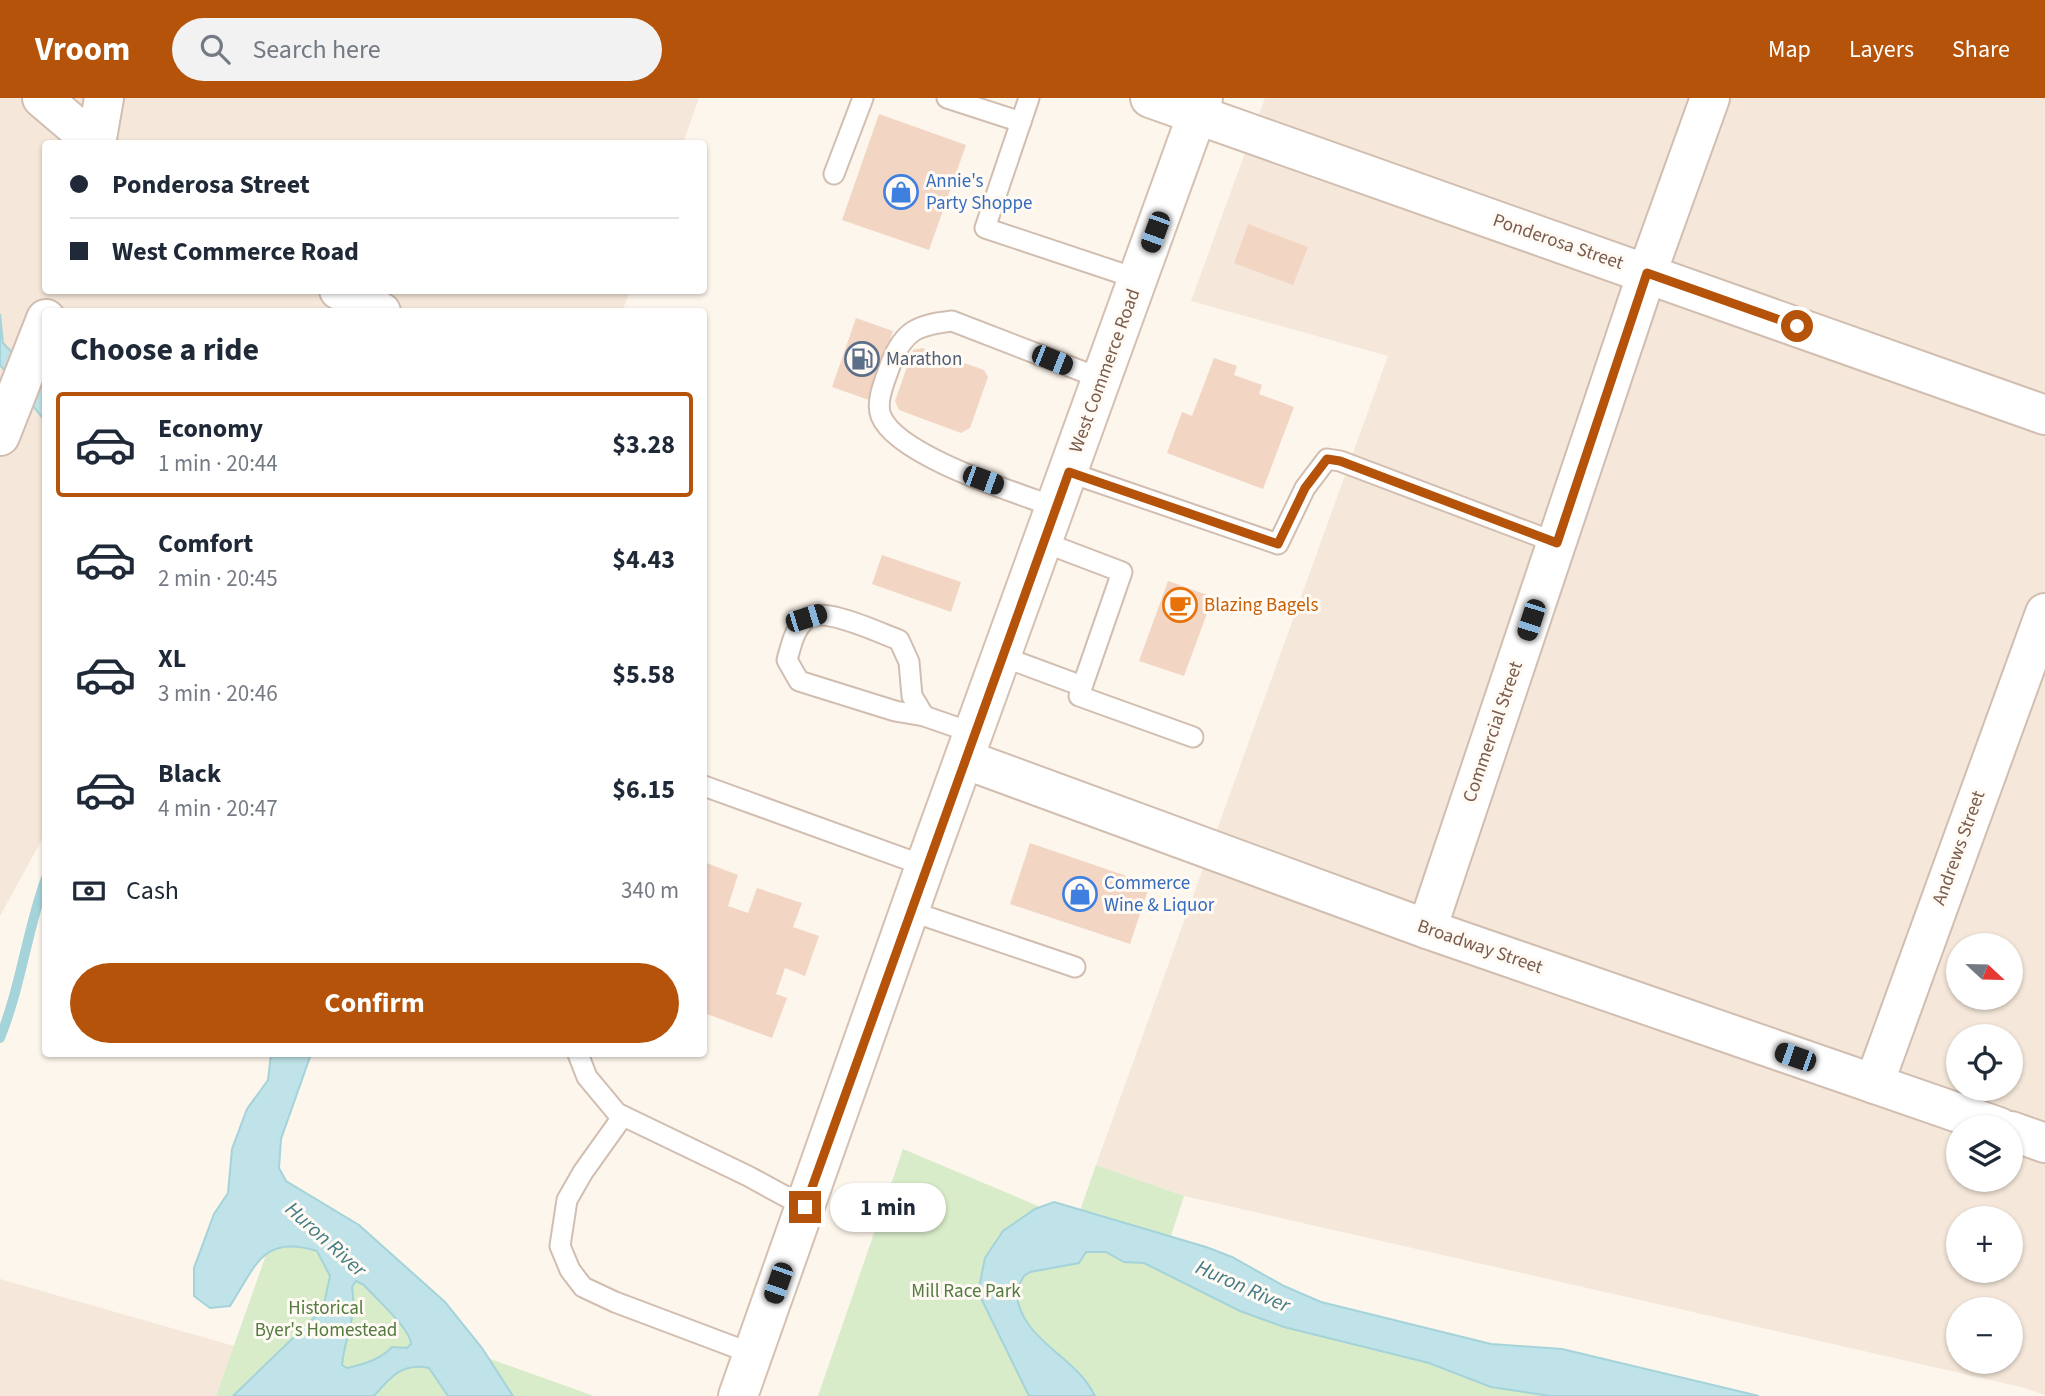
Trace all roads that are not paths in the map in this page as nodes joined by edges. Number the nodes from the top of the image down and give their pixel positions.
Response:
1 (42, 98) edge
2 (104, 98) edge
3 (863, 98) edge
4 (947, 98) edge
5 (1029, 98) edge
6 (1150, 98) edge
7 (1710, 98) edge
8 (1200, 107) edge
9 (1021, 122) junction
10 (91, 140) edge
11 (97, 140) edge
12 (834, 174) dead end
13 (1647, 273) junction
14 (1138, 279) junction
15 (347, 294) edge
16 (373, 308) edge
17 (42, 329) edge
18 (1102, 379) junction
19 (2045, 415) edge
20 (4, 424) edge
21 (1069, 472) junction
22 (1049, 525) junction
23 (1557, 543) junction
24 (2045, 613) edge
25 (1001, 656) junction
26 (1082, 686) junction
27 (924, 716) junction
28 (1194, 737) dead end
29 (969, 746) junction
30 (707, 787) edge
31 (925, 866) junction
32 (909, 911) junction
33 (1427, 929) junction
34 (1075, 967) dead end
35 (579, 1057) edge
36 (1874, 1084) junction
37 (1964, 1115) edge
38 (623, 1116) junction
39 (2023, 1135) edge
40 (2045, 1143) edge
41 (805, 1207) junction
42 (753, 1354) junction
43 (738, 1396) edge

1 - 10 street
2 - 11 street
3 - 12 lane
4 - 9 lane
5 - 9 lane
6 - 8 street, Ponderosa Street
7 - 13 street, Commercial Street
8 - 13 street, Ponderosa Street
8 - 14 street, West Commerce Road
9 - 14 lane
13 - 19 street, Ponderosa Street
13 - 23 street, Commercial Street
14 - 18 street, West Commerce Road
15 - 16 street
17 - 20 street
18 - 21 street, West Commerce Road
18 - 22 lane
21 - 22 street, West Commerce Road
21 - 23 lane
22 - 25 street, West Commerce Road
22 - 26 lane
23 - 33 street, Commercial Street
24 - 36 street, Andrews Street
25 - 26 lane
25 - 29 street, West Commerce Road
26 - 28 lane
27 - 27 lane
27 - 29 lane
29 - 31 street, West Commerce Road
29 - 33 street, Broadway Street
30 - 31 lane
31 - 32 street, West Commerce Road
32 - 34 lane
32 - 41 street, West Commerce Road
33 - 36 street, Broadway Street
35 - 38 lane
36 - 37 street, Broadway Street
38 - 41 lane
38 - 42 lane
39 - 40 street
41 - 42 street, West Commerce Road
42 - 43 street, West Commerce Road

